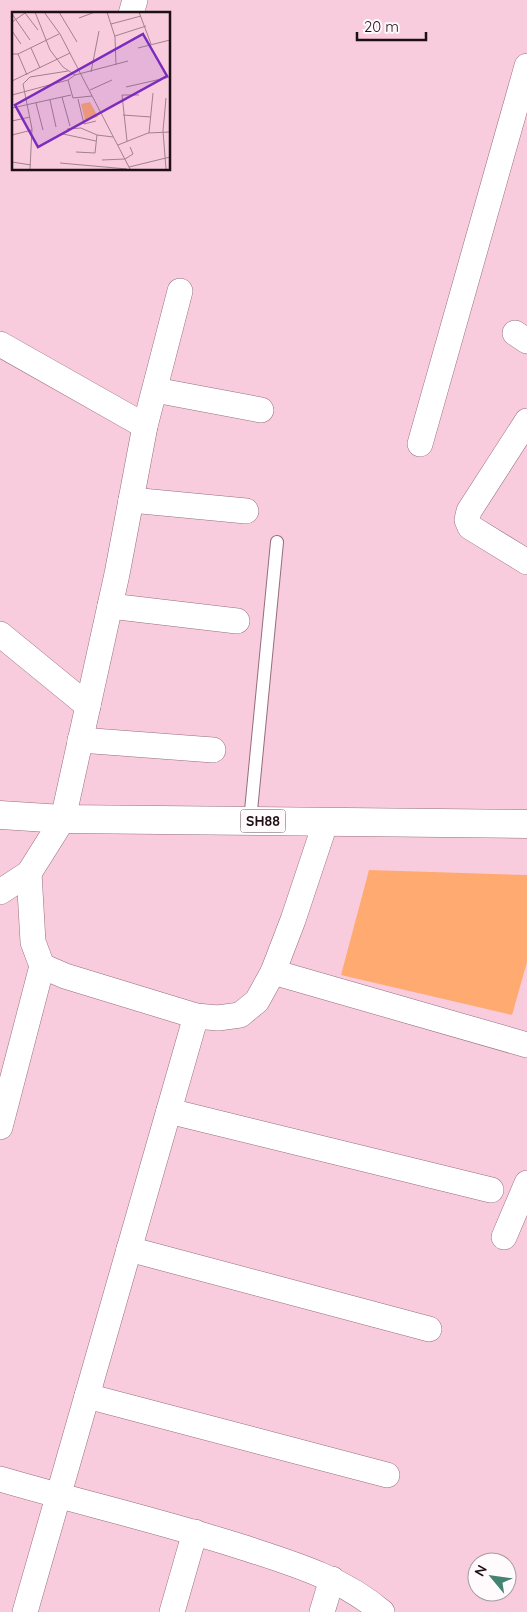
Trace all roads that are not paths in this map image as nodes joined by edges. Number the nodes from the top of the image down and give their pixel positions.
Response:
1 (527, 66) edge
2 (180, 291) dead end
3 (0, 344) edge
4 (155, 390) junction
5 (261, 410) dead end
6 (527, 421) edge
7 (145, 426) junction
8 (420, 444) dead end
9 (131, 500) junction
10 (246, 511) dead end
11 (277, 542) dead end
12 (527, 562) edge
13 (110, 606) junction
14 (237, 621) dead end
15 (0, 634) edge
16 (88, 706) junction
17 (80, 740) junction
18 (213, 750) dead end
19 (0, 816) edge
20 (62, 819) junction
21 (250, 821) junction
22 (326, 821) junction
23 (527, 824) edge
24 (29, 873) junction
25 (0, 892) edge
26 (42, 966) junction
27 (273, 972) junction
28 (196, 1016) junction
29 (527, 1045) edge
30 (169, 1111) junction
31 (0, 1127) edge
32 (527, 1183) edge
33 (492, 1190) dead end
34 (504, 1237) dead end
35 (130, 1250) junction
36 (429, 1328) dead end
37 (87, 1396) junction
38 (387, 1475) dead end
39 (0, 1479) edge
40 (58, 1496) junction
41 (195, 1532) junction
42 (332, 1578) junction
43 (24, 1612) edge
44 (172, 1612) edge
45 (322, 1612) edge
46 (382, 1612) edge

1 - 8 street
2 - 4 street
3 - 7 street
4 - 5 street
4 - 7 street
6 - 12 street
7 - 9 street
9 - 10 street
9 - 13 street
11 - 21 lane
13 - 14 street
13 - 16 street
15 - 16 street
16 - 17 street
17 - 18 street
17 - 20 street
19 - 20 main road, SH88
20 - 21 main road, SH88
20 - 24 street
21 - 22 main road, SH88
22 - 23 main road, SH88
22 - 27 street
24 - 25 street
24 - 26 street
26 - 28 street
26 - 31 street
27 - 28 street
27 - 29 street
28 - 30 street
30 - 33 street
30 - 35 street
32 - 34 street
35 - 36 street
35 - 37 street
37 - 38 street
37 - 40 street
39 - 40 street
40 - 41 street
40 - 43 street
41 - 42 street
41 - 44 street
42 - 45 street
42 - 46 street

